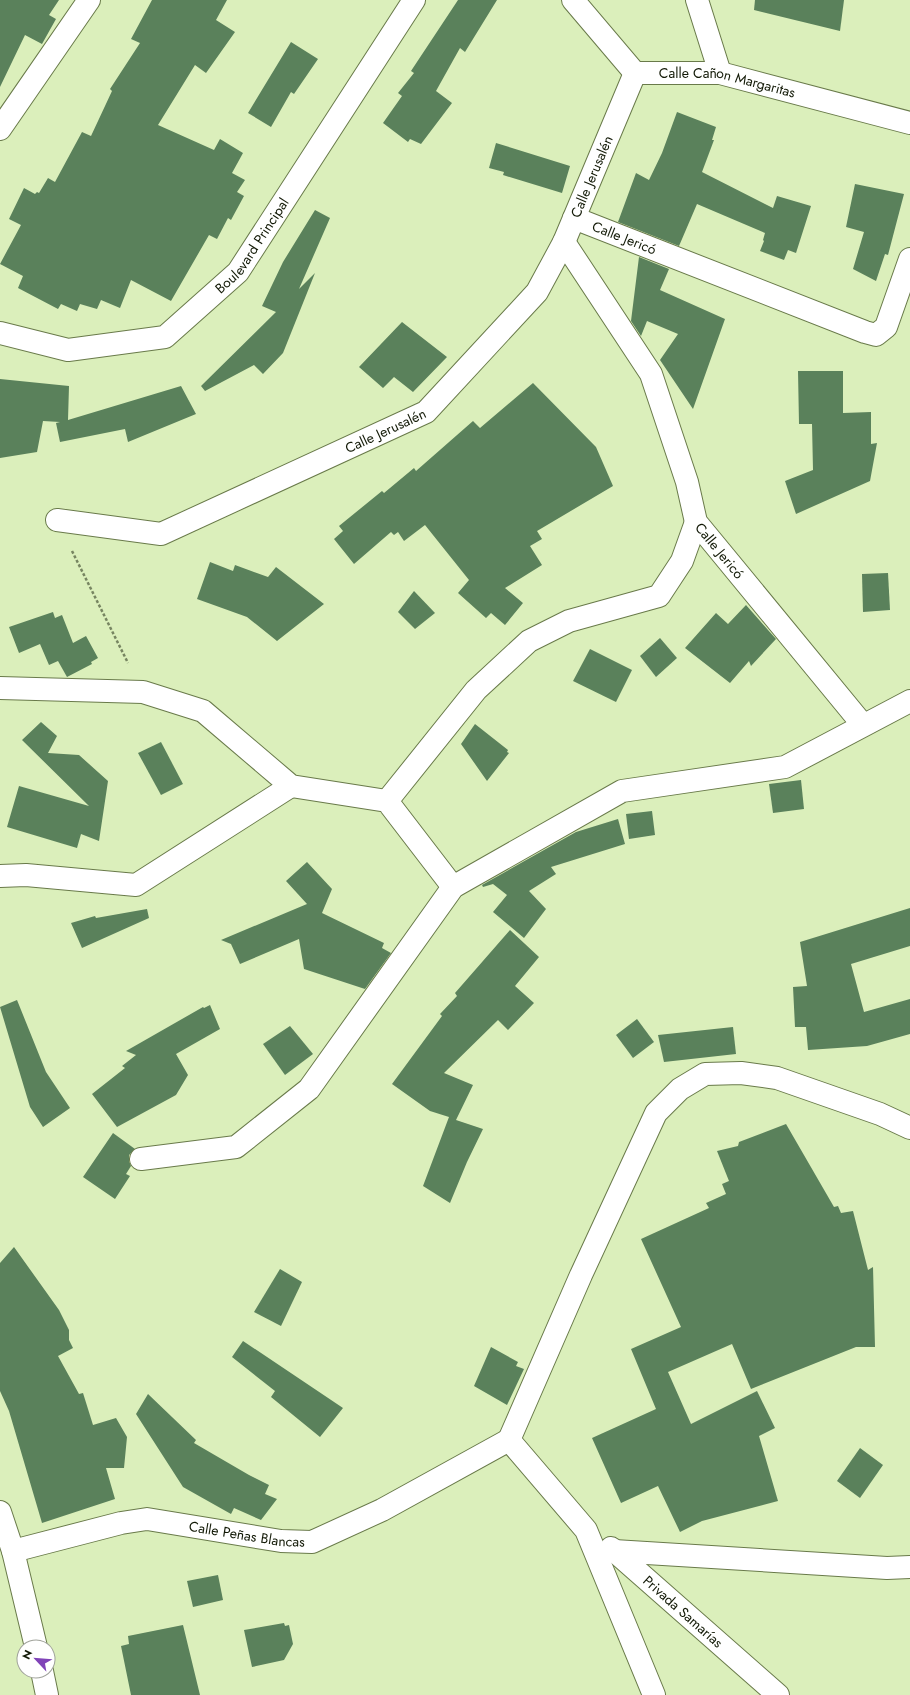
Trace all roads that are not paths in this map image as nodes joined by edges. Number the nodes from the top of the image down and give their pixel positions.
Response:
1 (89, 0) edge
2 (414, 0) edge
3 (573, 0) edge
4 (697, 0) edge
5 (635, 73) junction
6 (720, 73) junction
7 (910, 123) edge
8 (0, 129) edge
9 (574, 218) junction
10 (564, 242) junction
11 (910, 259) edge
12 (0, 333) edge
13 (57, 520) road end
14 (696, 522) junction
15 (0, 688) edge
16 (910, 701) edge
17 (863, 725) junction
18 (291, 786) junction
19 (387, 801) junction
20 (0, 876) edge
21 (453, 887) junction
22 (910, 1128) edge
23 (141, 1159) dead end
24 (509, 1440) junction
25 (0, 1512) edge
26 (586, 1530) junction
27 (13, 1551) junction
28 (614, 1551) junction
29 (910, 1567) edge
30 (34, 1639) edge
31 (44, 1679) edge
32 (47, 1695) edge
33 (654, 1695) edge
34 (778, 1695) edge

1 - 8 street
2 - 12 street, Boulevard Principal
3 - 5 street
4 - 6 street
5 - 6 street, Calle Cañon Margaritas
5 - 9 street, Calle Jerusalén
6 - 7 street, Calle Cañon Margaritas
9 - 10 street, Calle Jerusalén
9 - 11 street, Calle Jericó
10 - 13 street, Calle Jerusalén
10 - 14 street, Calle Jericó
14 - 17 street, Calle Jericó
14 - 19 street
15 - 18 street
16 - 17 street
17 - 21 street
18 - 19 street
18 - 20 street
19 - 21 street
21 - 23 street
22 - 24 street
24 - 26 street
24 - 27 street, Calle Peñas Blancas
25 - 27 street
26 - 28 street, Privada Samarías
26 - 33 street
27 - 30 street
28 - 29 street
28 - 34 street, Privada Samarías
31 - 32 street

